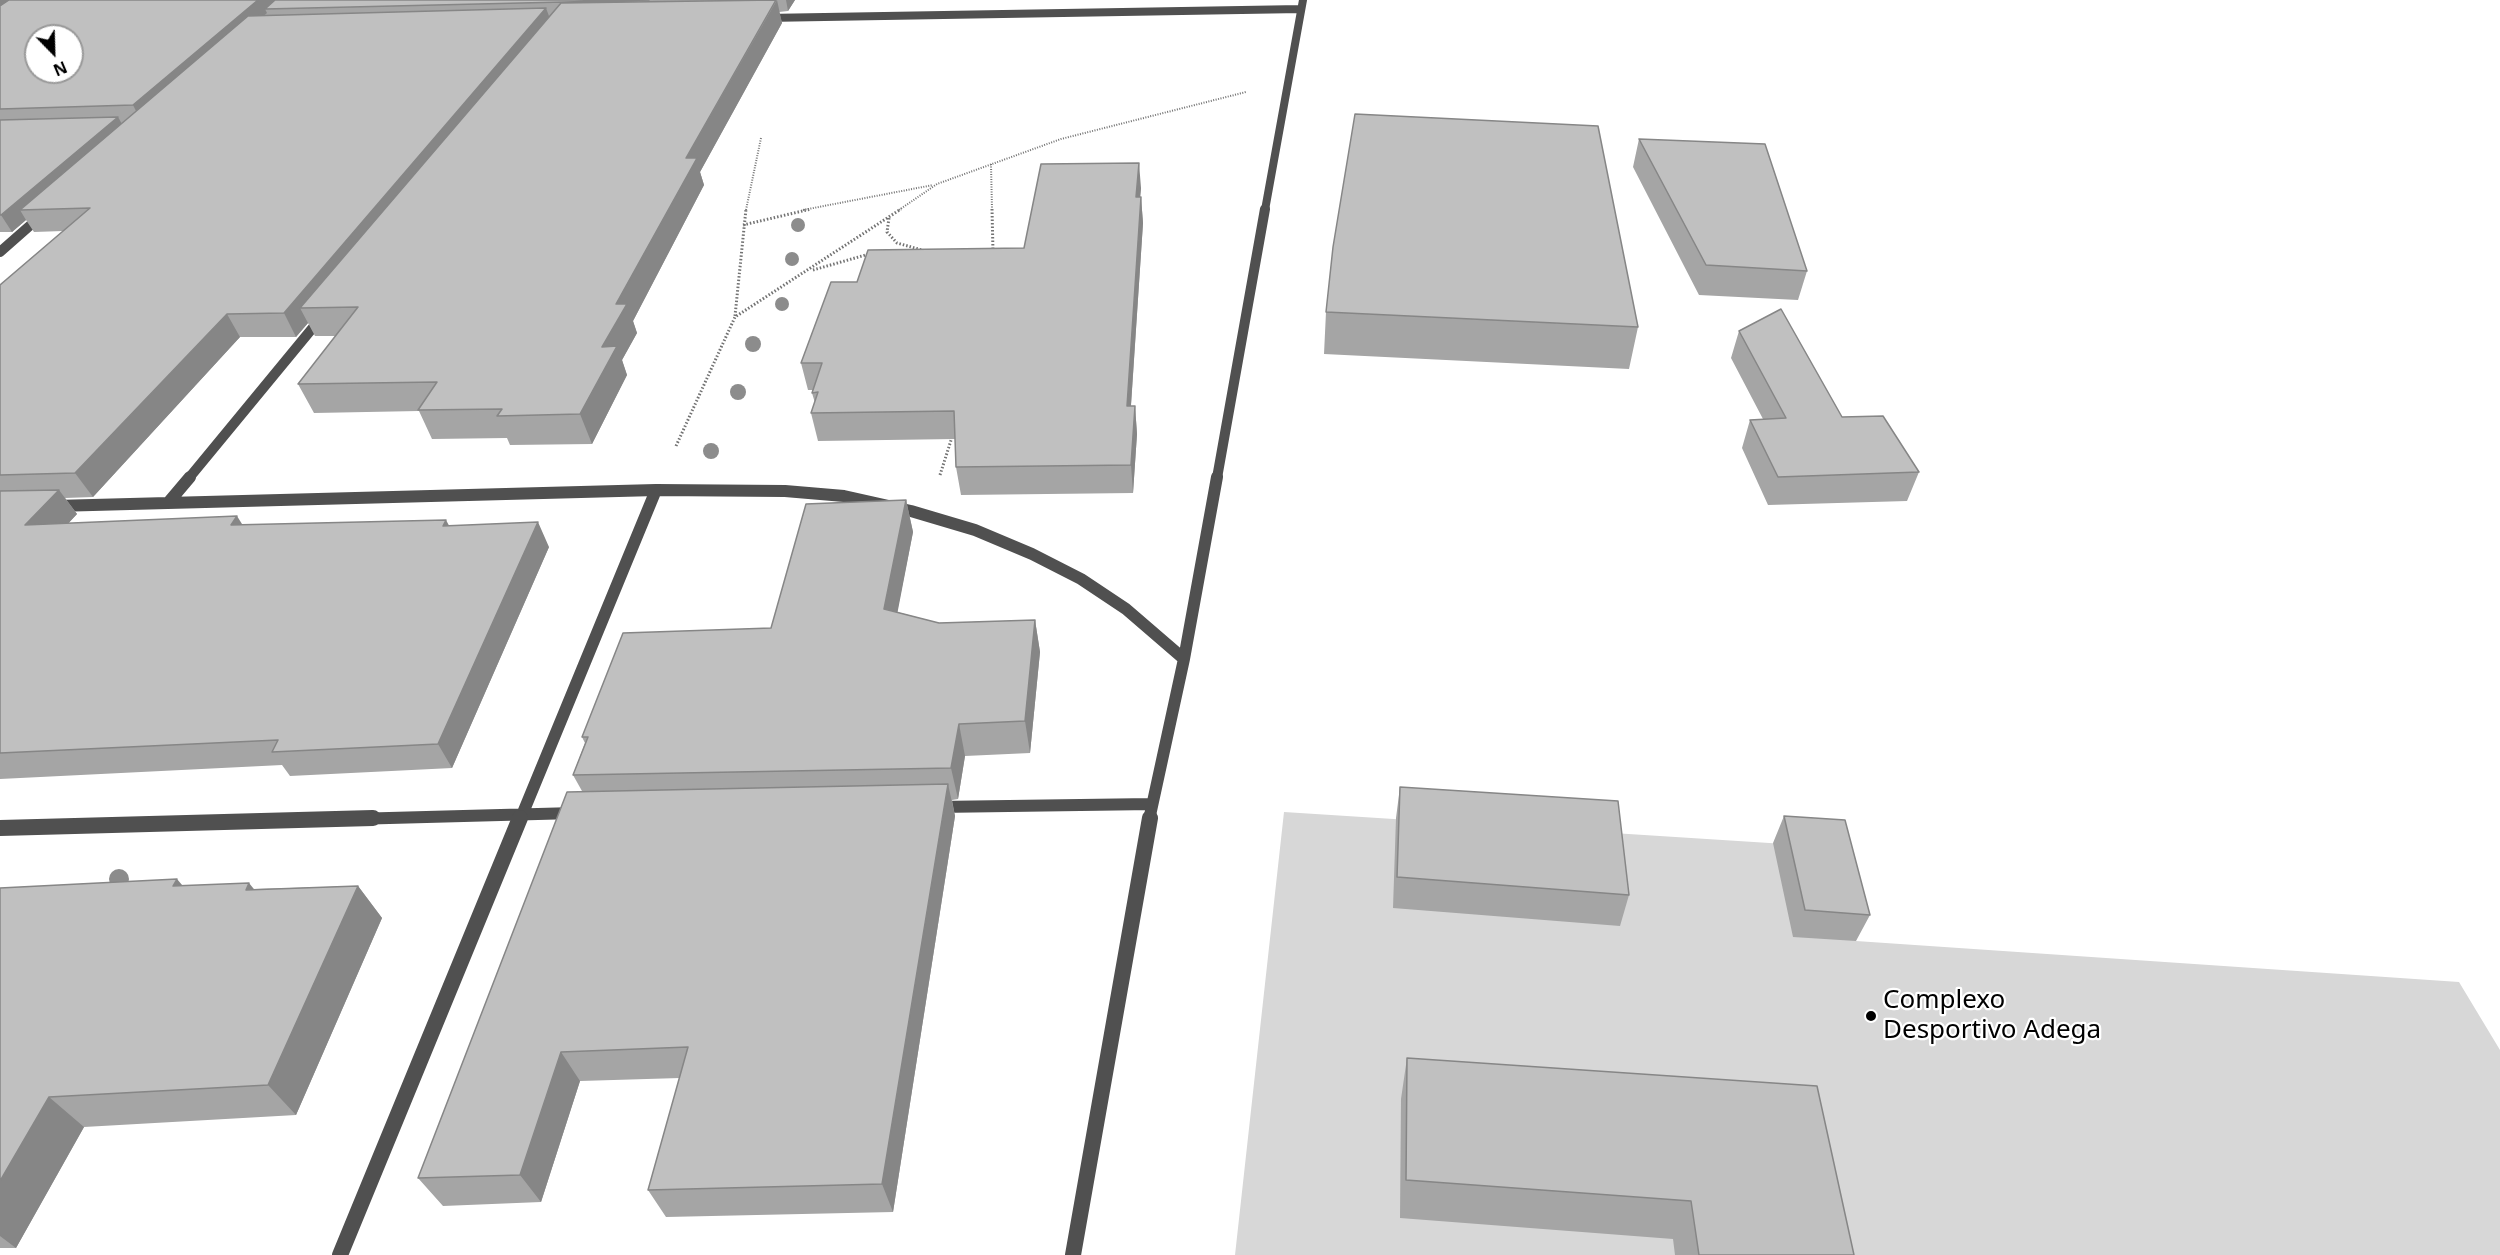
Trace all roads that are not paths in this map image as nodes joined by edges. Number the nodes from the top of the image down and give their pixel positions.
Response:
1 (1302, 4) edge
2 (757, 18) edge
3 (45, 213) edge
4 (0, 252) edge
5 (326, 312) edge
6 (656, 490) junction
7 (168, 503) junction
8 (45, 507) edge
9 (1184, 659) junction
10 (1152, 804) junction
11 (927, 808) edge
12 (594, 813) edge
13 (523, 814) junction
14 (0, 828) edge
15 (340, 1255) edge
16 (1073, 1255) edge

1 - 2 street
1 - 9 street
3 - 4 street
5 - 7 street
6 - 7 street
6 - 9 street
6 - 13 street
7 - 8 street
9 - 10 street
10 - 11 street
10 - 16 street
12 - 13 street
13 - 14 street
13 - 15 street

